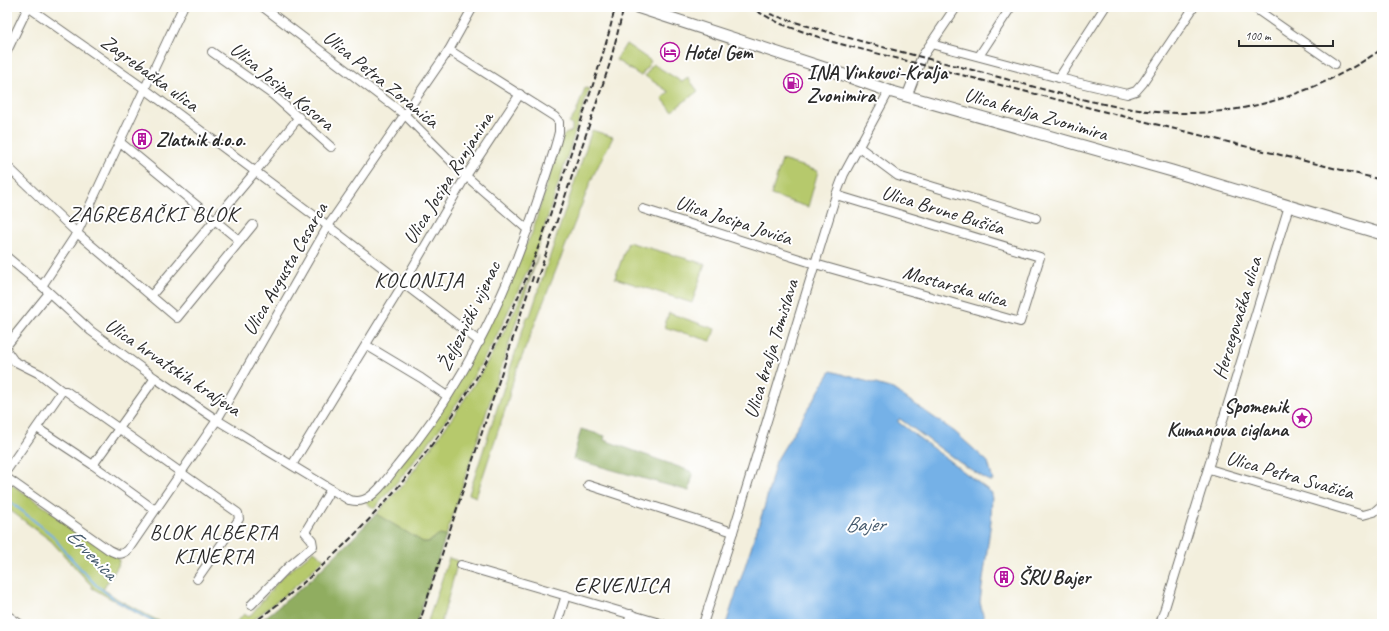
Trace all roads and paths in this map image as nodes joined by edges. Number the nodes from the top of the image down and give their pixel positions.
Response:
1 (28, 7) edge
2 (184, 7) edge
3 (263, 7) edge
4 (473, 7) edge
5 (637, 7) edge
6 (956, 7) edge
7 (1010, 7) edge
8 (1105, 7) edge
9 (1194, 7) edge
10 (1253, 7) edge
11 (932, 44) junction
12 (449, 50) junction
13 (7, 51) edge
14 (212, 52) dead end
15 (979, 56) junction
16 (1335, 64) dead end
17 (1059, 78) junction
18 (145, 89) junction
19 (889, 91) junction
20 (520, 94) junction
21 (907, 96) junction
22 (405, 115) junction
23 (299, 117) junction
24 (120, 142) junction
25 (331, 146) dead end
26 (859, 148) junction
27 (7, 166) edge
28 (255, 172) junction
29 (466, 176) junction
30 (836, 195) junction
31 (1289, 206) junction
32 (643, 209) dead end
33 (1036, 218) dead end
34 (214, 220) junction
35 (253, 225) dead end
36 (328, 226) junction
37 (528, 230) junction
38 (77, 233) junction
39 (1382, 234) edge
40 (240, 241) junction
41 (7, 257) edge
42 (1040, 257) joint
43 (815, 264) junction
44 (403, 284) junction
45 (42, 286) junction
46 (49, 294) junction
47 (150, 296) junction
48 (480, 342) junction
49 (7, 345) edge
50 (366, 345) junction
51 (7, 351) edge
52 (155, 378) junction
53 (62, 391) junction
54 (447, 396) junction
55 (217, 420) junction
56 (37, 428) junction
57 (119, 429) junction
58 (93, 464) junction
59 (292, 465) junction
60 (1209, 469) junction
61 (7, 470) edge
62 (182, 473) junction
63 (7, 478) edge
64 (588, 485) dead end
65 (331, 489) junction
66 (363, 500) joint
67 (1382, 505) edge
68 (155, 510) junction
69 (733, 532) junction
70 (461, 565) dead end
71 (197, 579) dead end
72 (566, 595) junction
73 (251, 605) dead end
74 (631, 614) junction
75 (7, 615) edge
76 (20, 624) edge
77 (558, 624) edge
78 (628, 624) edge
79 (663, 624) edge
80 (703, 624) edge
81 (1160, 624) edge

1 - 13 street
1 - 18 street, Zagrebačka ulica
2 - 18 street
3 - 22 street, Ulica Petra Zoranića
4 - 12 street, Ulica Augusta Cesarca
5 - 19 main road, Ulica kralja Zvonimira
6 - 11 street
7 - 15 street
8 - 17 street
9 - 17 street
10 - 16 street
11 - 15 street
11 - 21 street
12 - 20 street
12 - 22 street, Ulica Augusta Cesarca
14 - 23 street, Ulica Josipa Kosora
15 - 17 street
18 - 24 street
18 - 28 street, Zagrebačka ulica
19 - 21 main road, Ulica kralja Zvonimira
19 - 26 street, Ulica kralja Tomislava
20 - 29 street, Ulica Josipa Runjanina
20 - 37 street, Željeznički vijenac
21 - 31 main road, Ulica kralja Zvonimira
22 - 29 street, Ulica Petra Zoranića
22 - 36 street, Ulica Augusta Cesarca
23 - 25 street, Ulica Josipa Kosora
23 - 28 street
24 - 34 street
24 - 38 street
26 - 30 street, Ulica kralja Tomislava
26 - 33 street
27 - 38 street
28 - 34 street
28 - 36 street, Zagrebačka ulica
29 - 37 street, Ulica Petra Zoranića
29 - 44 street, Ulica Josipa Runjanina
30 - 42 street, Ulica Brune Bušića
30 - 43 street, Ulica kralja Tomislava
31 - 39 main road, Ulica kralja Zvonimira
31 - 60 street, Hercegovačka ulica
32 - 43 street, Ulica Josipa Jovića
34 - 40 street
34 - 47 street
35 - 40 street
36 - 44 street, Zagrebačka ulica
36 - 55 street, Ulica Augusta Cesarca
37 - 48 street, Željeznički vijenac
38 - 45 street
38 - 47 street
40 - 47 street
41 - 45 street, Ulica hrvatskih kraljeva
42 - 43 street, Mostarska ulica
43 - 69 street, Ulica kralja Tomislava
44 - 48 street, Zagrebačka ulica
44 - 50 street, Ulica Josipa Runjanina
45 - 46 street, Ulica hrvatskih kraljeva
46 - 49 street
46 - 52 street, Ulica hrvatskih kraljeva
48 - 54 street, Željeznički vijenac
50 - 54 street
50 - 59 street, Ulica Josipa Runjanina
51 - 53 street
52 - 55 street, Ulica hrvatskih kraljeva
52 - 57 street
53 - 56 street
53 - 57 street
54 - 66 street, Željeznički vijenac
55 - 59 street, Ulica hrvatskih kraljeva
55 - 62 street, Ulica Augusta Cesarca
56 - 58 street
56 - 61 street
57 - 58 street
57 - 62 street
58 - 68 street
59 - 65 street, Ulica hrvatskih kraljeva
60 - 67 street, Ulica Petra Svačića
60 - 81 street, Hercegovačka ulica
62 - 68 street, Ulica Augusta Cesarca
62 - 71 street
63 - 68 street, Ulica Augusta Cesarca
64 - 69 street
65 - 66 street, Ulica hrvatskih kraljeva
65 - 73 street
69 - 80 street, Ulica kralja Tomislava
70 - 72 street
72 - 74 street
72 - 77 street
74 - 78 street
74 - 79 street
75 - 76 street

